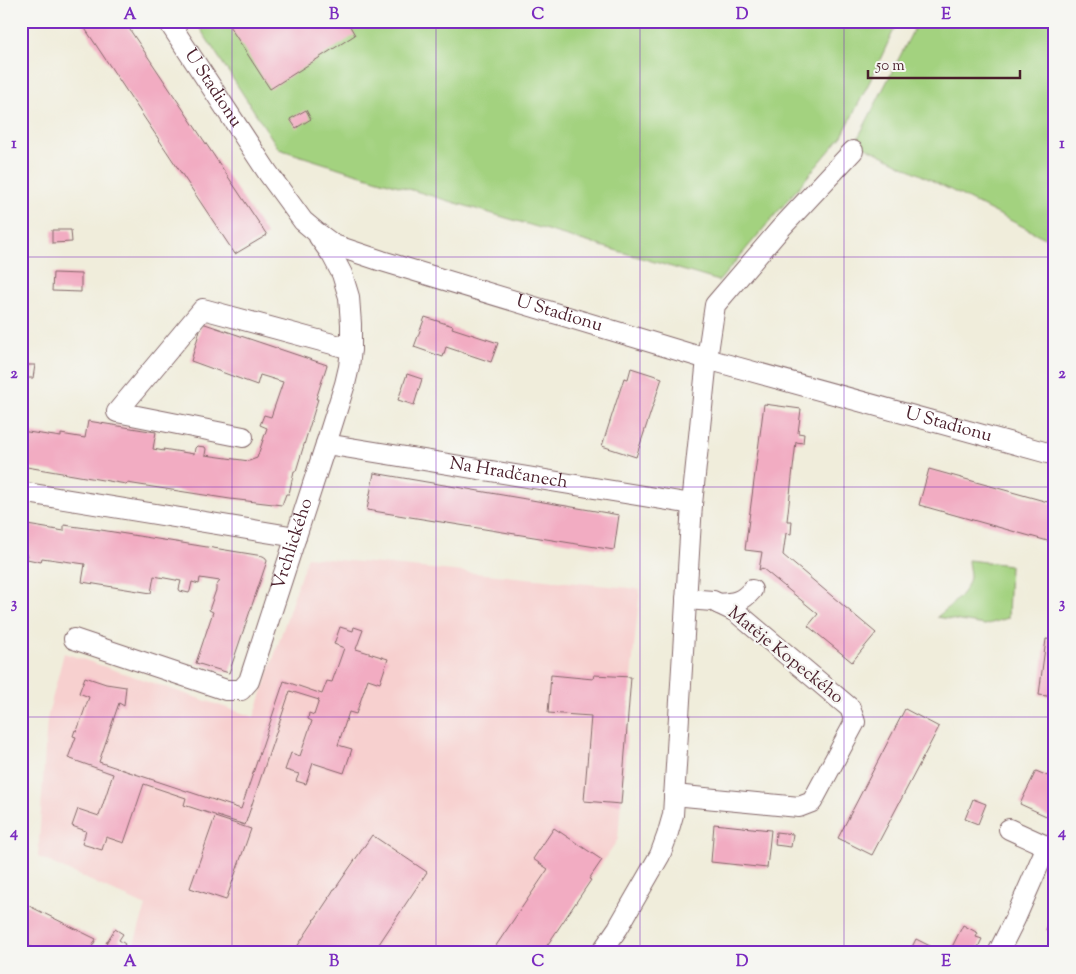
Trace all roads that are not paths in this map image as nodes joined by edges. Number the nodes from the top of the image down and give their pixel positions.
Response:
1 (168, 21) edge
2 (853, 151) dead end
3 (315, 231) junction
4 (351, 349) junction
5 (708, 359) junction
6 (243, 436) dead end
7 (326, 444) junction
8 (1055, 455) edge
9 (21, 492) edge
10 (692, 504) junction
11 (296, 538) junction
12 (752, 590) dead end
13 (686, 599) junction
14 (719, 604) junction
15 (74, 639) dead end
16 (674, 795) junction
17 (1010, 829) dead end
18 (1051, 848) edge
19 (601, 953) edge
20 (998, 953) edge

1 - 3 street, U Stadionu
2 - 5 street
3 - 4 street, Vrchlického
3 - 5 street, U Stadionu
4 - 6 street
4 - 7 street, Vrchlického
5 - 8 street, U Stadionu
5 - 10 street
7 - 10 street, Na Hradčanech
7 - 11 street, Vrchlického
9 - 11 street
10 - 13 street
11 - 15 street, Vrchlického
12 - 14 street
13 - 14 street, Matěje Kopeckého
13 - 16 street
14 - 16 street, Matěje Kopeckého
16 - 19 street
17 - 18 street
18 - 20 street

